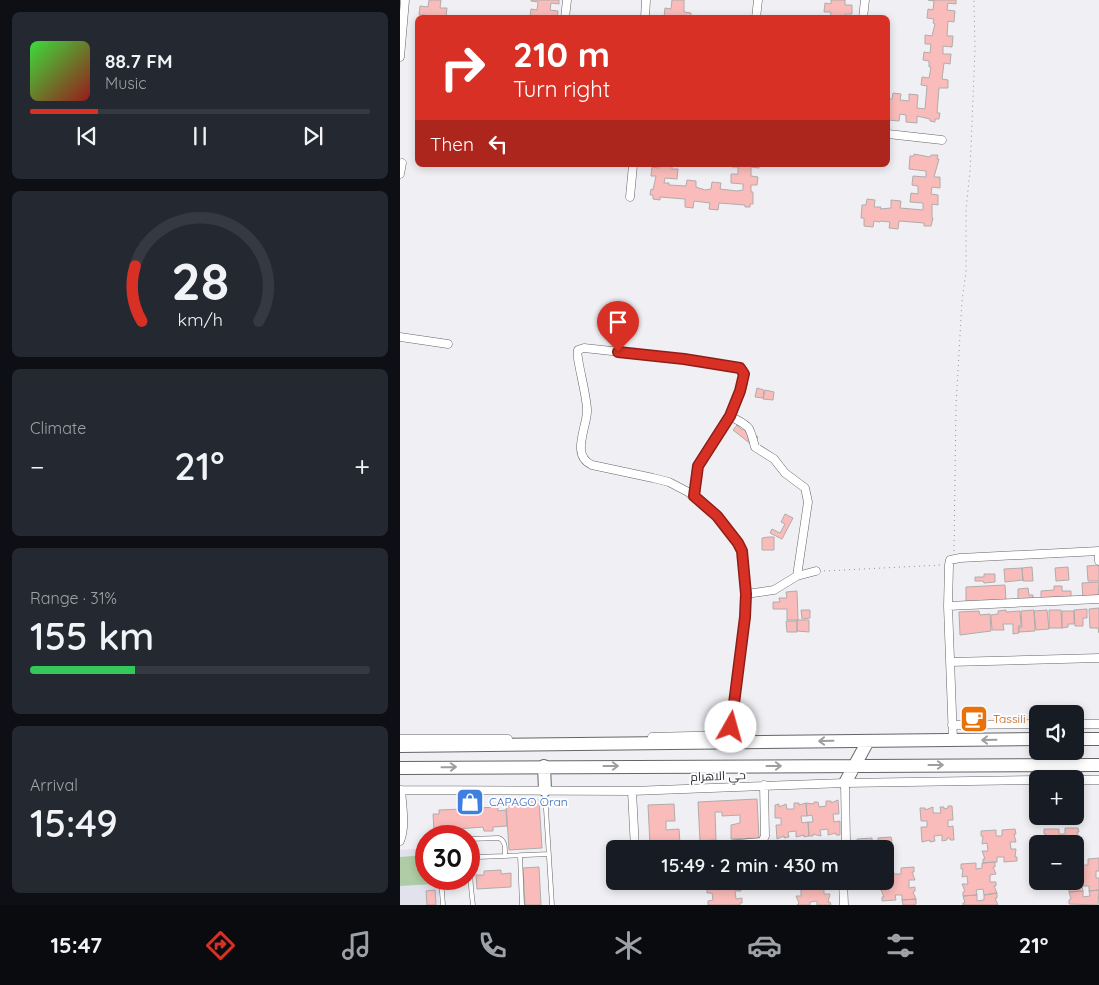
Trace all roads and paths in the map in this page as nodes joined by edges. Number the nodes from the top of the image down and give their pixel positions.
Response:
1 (405, 0) edge
2 (567, 0) edge
3 (646, 0) edge
4 (758, 0) edge
5 (865, 0) edge
6 (974, 0) edge
7 (565, 15) edge
8 (645, 15) edge
9 (756, 15) edge
10 (863, 15) edge
11 (400, 57) edge
12 (890, 134) edge
13 (942, 140) dead end
14 (402, 163) dead end
15 (633, 167) edge
16 (400, 174) edge
17 (630, 197) dead end
18 (400, 337) edge
19 (448, 344) dead end
20 (730, 416) junction
21 (694, 496) junction
22 (1099, 551) edge
23 (1099, 561) edge
24 (951, 562) junction
25 (816, 571) joint
26 (797, 576) junction
27 (746, 594) junction
28 (1099, 599) edge
29 (948, 606) junction
30 (1099, 658) edge
31 (950, 662) junction
32 (1029, 724) edge
33 (1084, 724) edge
34 (1099, 724) edge
35 (952, 725) junction
36 (400, 739) edge
37 (730, 739) junction
38 (1029, 739) edge
39 (1084, 739) edge
40 (1099, 739) edge
41 (953, 740) junction
42 (868, 741) junction
43 (400, 746) edge
44 (1099, 765) edge
45 (544, 766) junction
46 (854, 766) junction
47 (400, 768) edge
48 (1029, 780) edge
49 (1084, 780) edge
50 (1099, 780) edge
51 (845, 783) junction
52 (764, 785) junction
53 (400, 790) edge
54 (545, 790) junction
55 (632, 791) junction
56 (480, 839) edge
57 (635, 840) edge
58 (763, 840) edge
59 (846, 840) edge
60 (400, 842) edge
61 (549, 854) junction
62 (520, 855) junction
63 (505, 856) junction
64 (442, 890) edge
65 (843, 890) edge
66 (443, 905) edge
67 (473, 905) edge
68 (522, 905) edge
69 (552, 905) edge
70 (844, 905) edge

1 - 11 street
2 - 7 street
3 - 8 street
4 - 9 street
5 - 10 street
6 - 24 path
12 - 13 street
14 - 16 street
15 - 17 street
18 - 19 street
20 - 21 street
20 - 21 street
20 - 26 street
21 - 27 street
22 - 23 street
22 - 24 street
24 - 25 path
24 - 29 street
25 - 26 street
26 - 27 street
27 - 37 street
28 - 29 street
29 - 31 street
30 - 31 street
31 - 35 street
32 - 35 street
33 - 34 street
35 - 41 street
36 - 37 street
42 -> 37 main road
37 - 43 main road
38 -> 41 main road
39 - 40 main road
41 - 42 main road
42 - 46 main road
46 -> 44 main road
45 -> 46 main road
47 -> 45 main road
45 - 54 main road
46 - 51 main road
48 - 51 street, حي الاهرام
49 - 50 street
51 - 52 street, حي الاهرام
51 - 59 street
52 - 55 street, حي الاهرام
52 - 58 street
53 - 54 street, حي الاهرام
53 - 60 street
54 - 55 street, حي الاهرام
54 - 61 lane
55 - 57 street
56 - 63 lane
61 - 62 lane
61 - 69 lane
62 - 63 lane
62 - 68 lane
63 - 67 lane
64 - 66 lane
65 - 70 street

